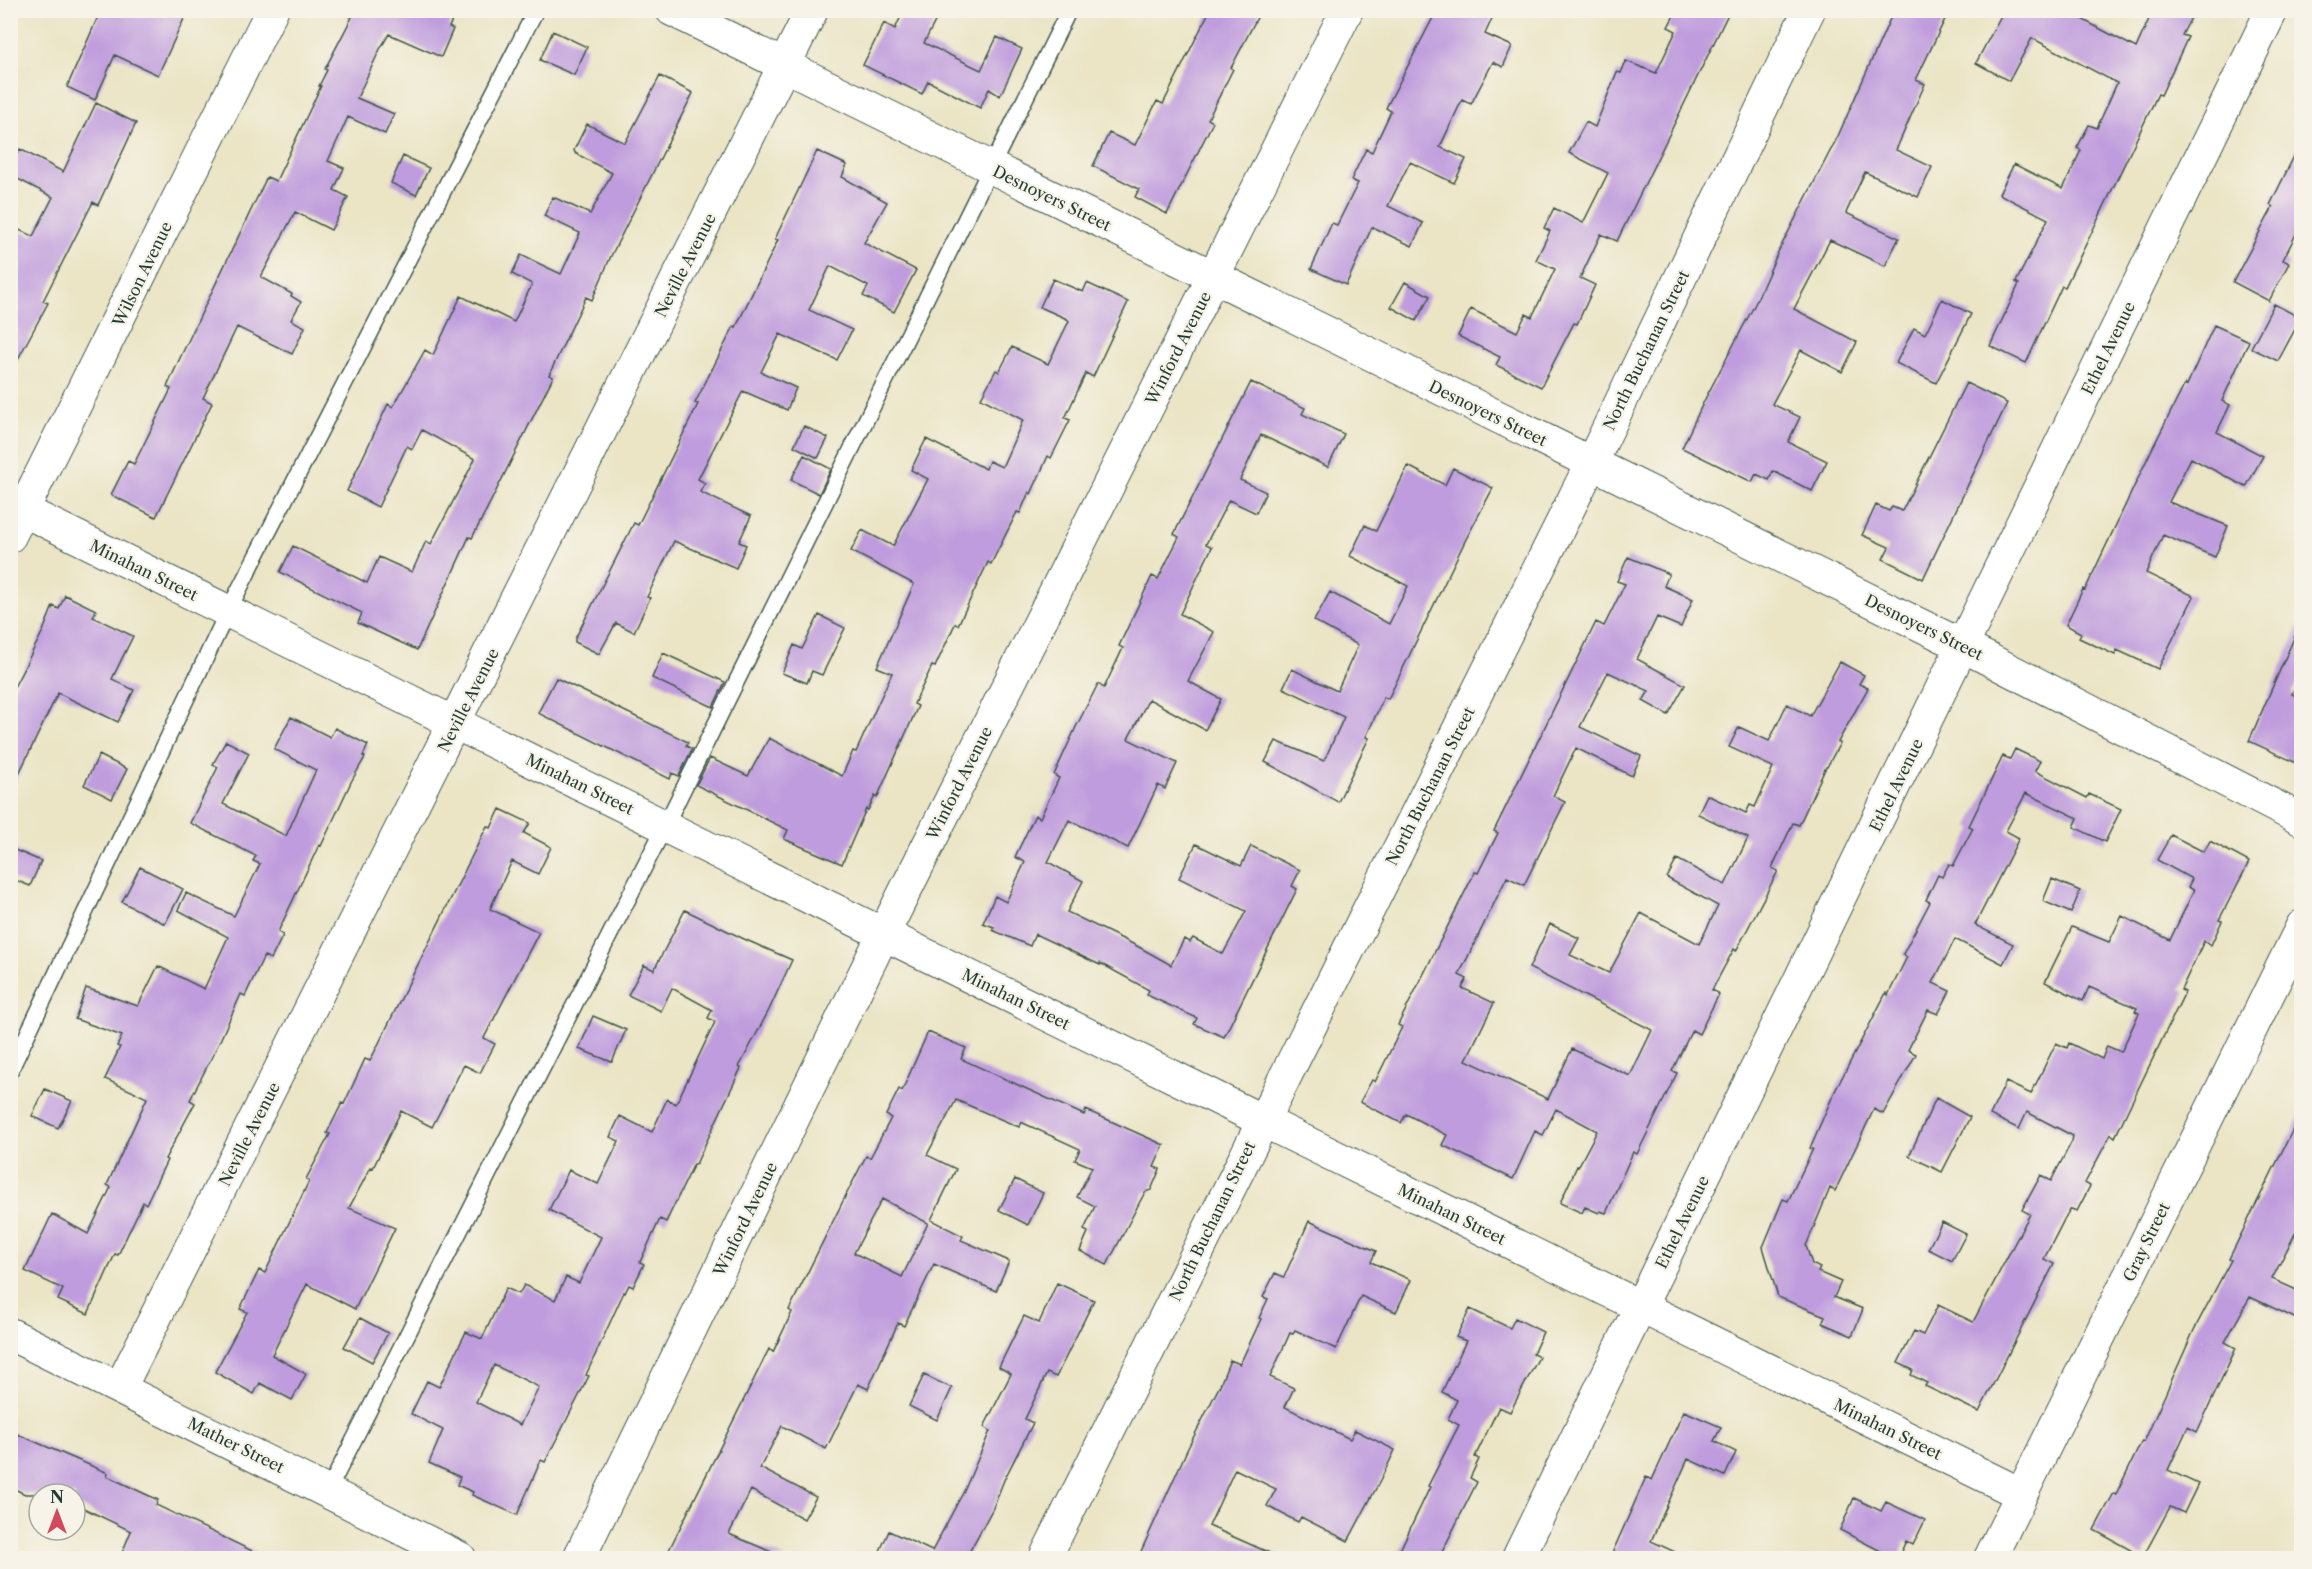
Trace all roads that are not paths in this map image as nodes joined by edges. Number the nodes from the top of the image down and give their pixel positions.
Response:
1 (272, 10) edge
2 (536, 10) edge
3 (672, 10) edge
4 (812, 10) edge
5 (1069, 10) edge
6 (1347, 10) edge
7 (1809, 10) edge
8 (2272, 10) edge
9 (785, 67) junction
10 (992, 169) junction
11 (1213, 278) junction
12 (1591, 464) junction
13 (15, 517) edge
14 (228, 611) junction
15 (1963, 646) junction
16 (456, 723) junction
17 (2301, 820) edge
18 (665, 826) junction
19 (2301, 926) edge
20 (884, 933) junction
21 (10, 1071) edge
22 (1262, 1120) junction
23 (1641, 1307) junction
24 (10, 1334) edge
25 (120, 1388) junction
26 (328, 1491) junction
27 (2022, 1494) junction
28 (460, 1558) edge
29 (579, 1558) edge
30 (1045, 1558) edge
31 (1518, 1558) edge
32 (1990, 1558) edge

1 - 13 street, Wilson Avenue
2 - 14 lane
3 - 9 street, Desnoyers Street
4 - 9 street, Neville Avenue
5 - 10 lane
6 - 11 street, Winford Avenue
7 - 12 street, North Buchanan Street
8 - 15 street, Ethel Avenue
9 - 10 street, Desnoyers Street
9 - 16 street, Neville Avenue
10 - 11 street, Desnoyers Street
10 - 18 lane
11 - 12 street, Desnoyers Street
11 - 20 street, Winford Avenue
12 - 15 street, Desnoyers Street
12 - 22 street, North Buchanan Street
13 - 14 street, Minahan Street
14 - 16 street, Minahan Street
14 - 21 lane
15 - 17 street, Desnoyers Street
15 - 23 street, Ethel Avenue
16 - 18 street, Minahan Street
16 - 25 street, Neville Avenue
18 - 20 street, Minahan Street
18 - 26 lane
19 - 27 street, Gray Street
20 - 22 street, Minahan Street
20 - 29 street, Winford Avenue
22 - 23 street, Minahan Street
22 - 30 street, North Buchanan Street
23 - 27 street, Minahan Street
23 - 31 street, Ethel Avenue
24 - 25 street, Mather Street
25 - 26 street, Mather Street
26 - 28 street, Mather Street
27 - 32 street, Gray Street

